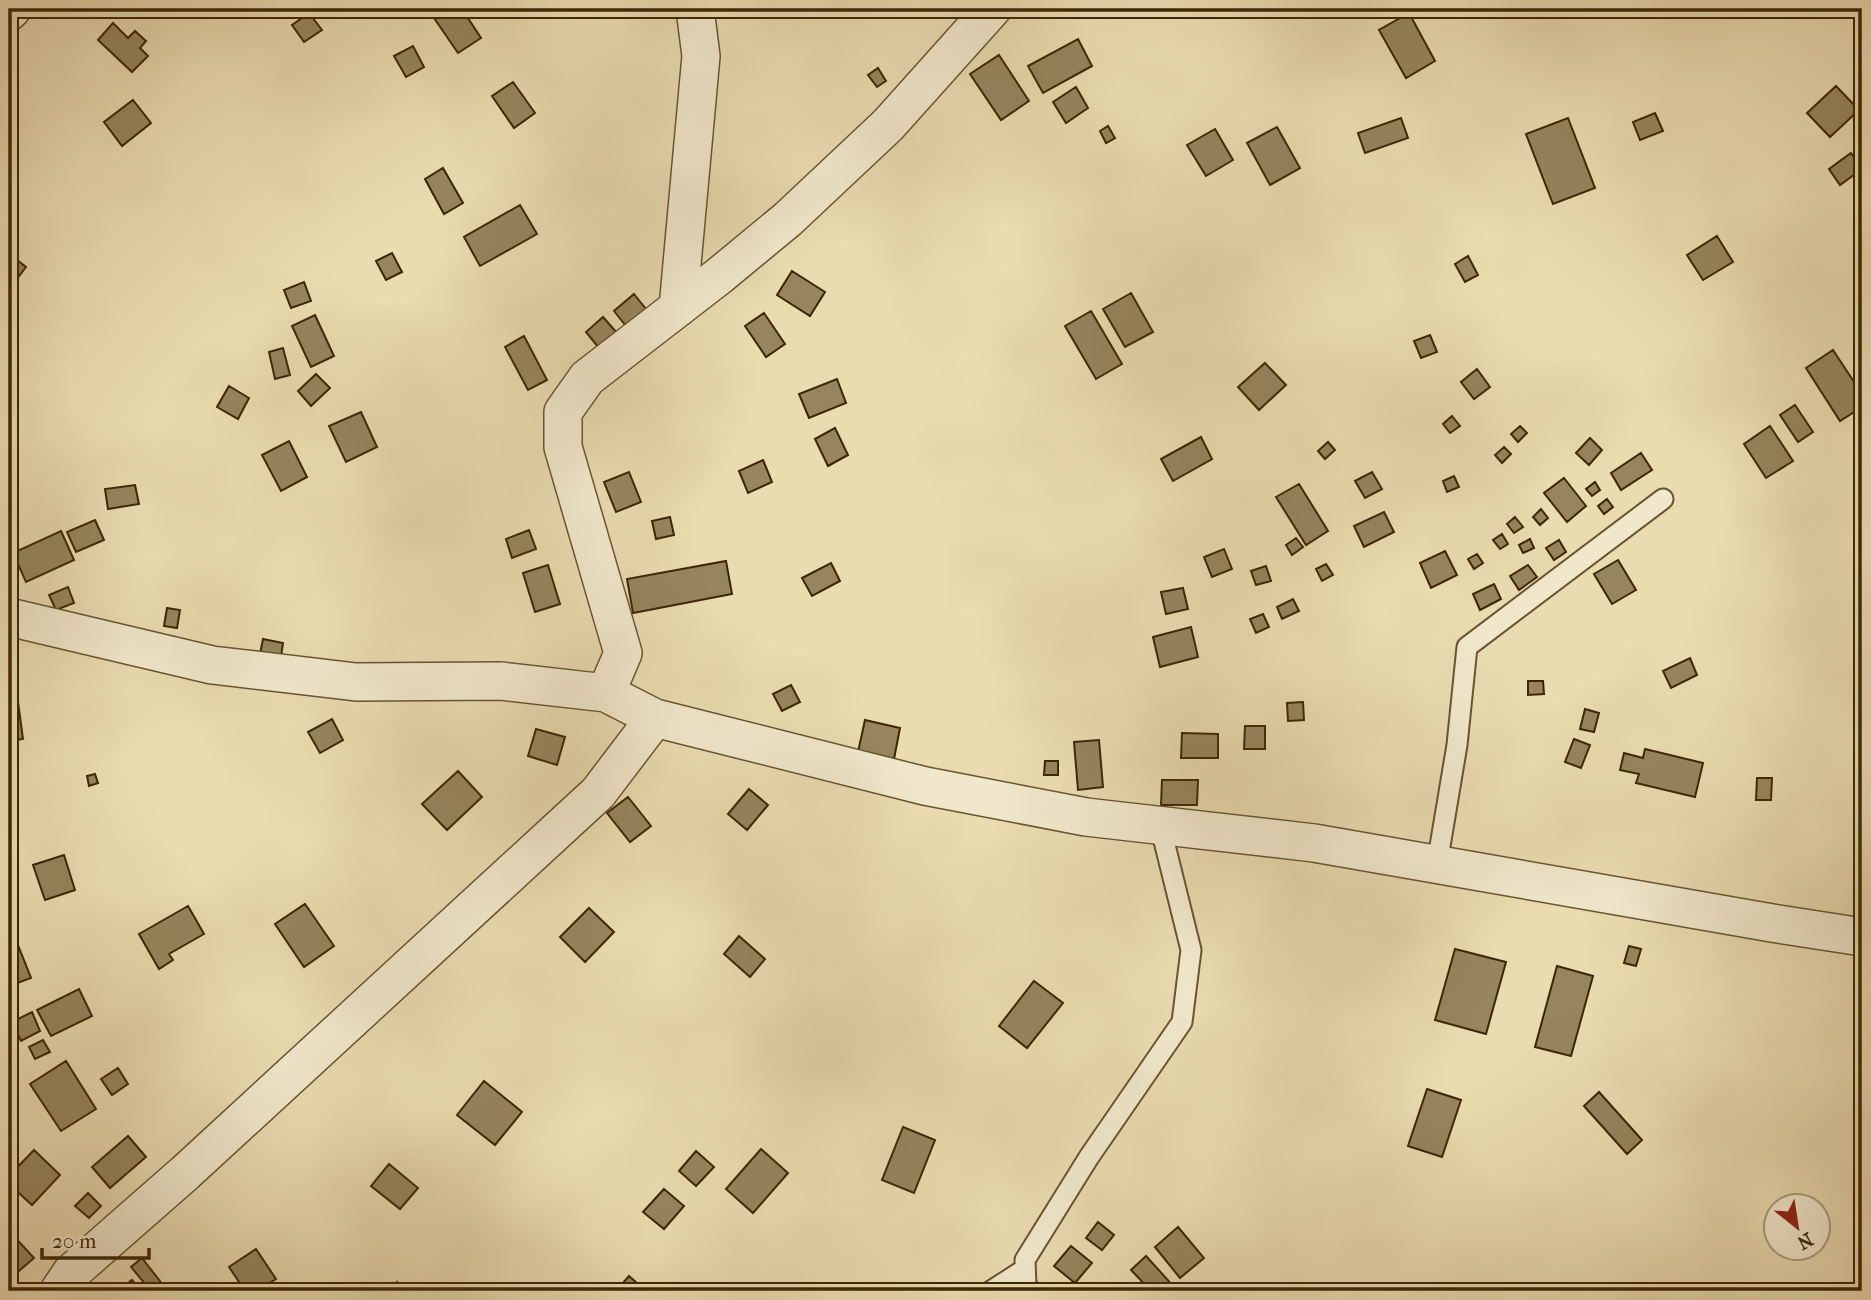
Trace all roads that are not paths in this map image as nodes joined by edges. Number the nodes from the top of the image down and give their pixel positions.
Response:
1 (695, 9) edge
2 (992, 9) edge
3 (678, 308) junction
4 (1663, 499) dead end
5 (9, 617) edge
6 (606, 693) junction
7 (655, 718) junction
8 (1160, 825) junction
9 (1437, 864) junction
10 (1862, 937) edge
11 (1025, 1269) junction
12 (59, 1291) edge
13 (991, 1291) edge
14 (1031, 1291) edge

1 - 3 street
2 - 3 street
3 - 6 street
4 - 9 lane
5 - 6 street
6 - 7 street
7 - 8 street
7 - 12 street
8 - 9 street
8 - 11 lane
9 - 10 street
11 - 13 lane
11 - 14 lane

